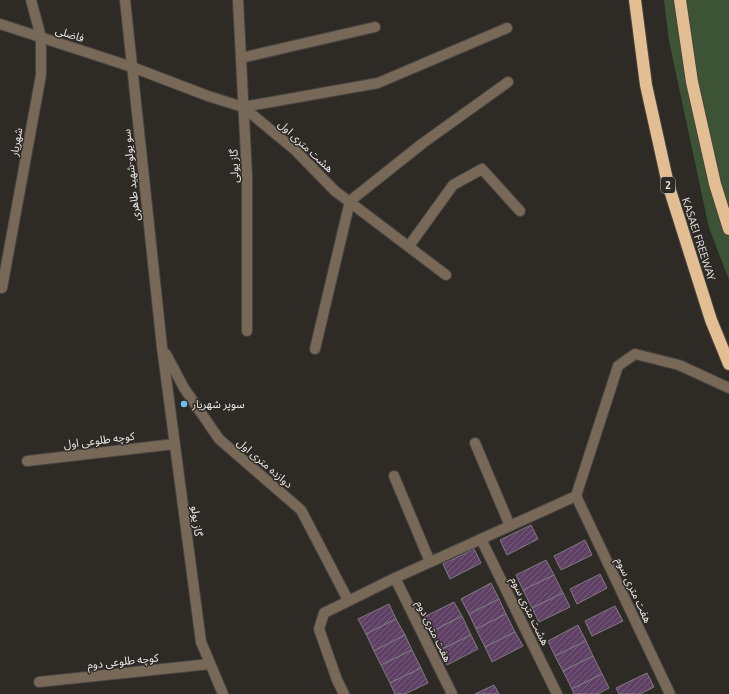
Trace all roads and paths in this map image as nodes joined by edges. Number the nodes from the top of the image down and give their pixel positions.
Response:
1 (31, 0) edge
2 (125, 0) edge
3 (238, 0) edge
4 (635, 0) edge
5 (680, 0) edge
6 (0, 24) edge
7 (375, 27) dead end
8 (507, 28) dead end
9 (41, 37) junction
10 (241, 58) junction
11 (132, 67) junction
12 (508, 82) dead end
13 (244, 107) junction
14 (350, 201) junction
15 (520, 211) dead end
16 (729, 229) edge
17 (409, 246) junction
18 (446, 275) dead end
19 (2, 288) dead end
20 (247, 331) dead end
21 (162, 347) junction
22 (315, 350) dead end
23 (729, 364) edge
24 (729, 388) edge
25 (475, 443) dead end
26 (175, 444) junction
27 (27, 461) dead end
28 (394, 476) dead end
29 (576, 496) junction
30 (510, 526) junction
31 (481, 539) junction
32 (430, 562) junction
33 (395, 578) junction
34 (348, 600) junction
35 (210, 664) junction
36 (39, 682) dead end
37 (223, 694) edge
38 (344, 694) edge
39 (452, 694) edge
40 (557, 694) edge
41 (670, 694) edge

1 - 9 street, شهریار
2 - 11 street, سو یولو-شهید طاهری
3 - 10 street, گاز یولی
4 - 23 highway, KASAEI FREEWAY / 2
5 - 16 highway
6 - 9 street, فاضلی
7 - 10 street
8 - 13 street
9 - 11 street, فاضلی
9 - 19 street, شهریار
10 - 13 street, گاز یولی
11 - 13 street, هشت متری اول
11 - 21 street, سو یولو-شهید طاهری
12 - 14 street
13 - 14 street, هشت متری اول
13 - 20 street, گاز یولی
14 - 17 street, هشت متری اول
14 - 22 street
15 - 17 street
17 - 18 street, هشت متری اول
21 - 26 street, گاز یولو
21 - 34 street, دوازده متری اول
24 - 29 street
25 - 30 street
26 - 27 street, کوچه طلوعی اول
26 - 35 street, گاز یولو
28 - 32 street
29 - 30 street
29 - 41 street, هفت متری سوم
30 - 31 street
31 - 32 street
31 - 40 street, هشت متری سوم
32 - 33 street
33 - 34 street
33 - 39 street, هفت متری دوم
34 - 38 street
35 - 36 street, کوچه طلوعی دوم
35 - 37 street, گاز یولو

